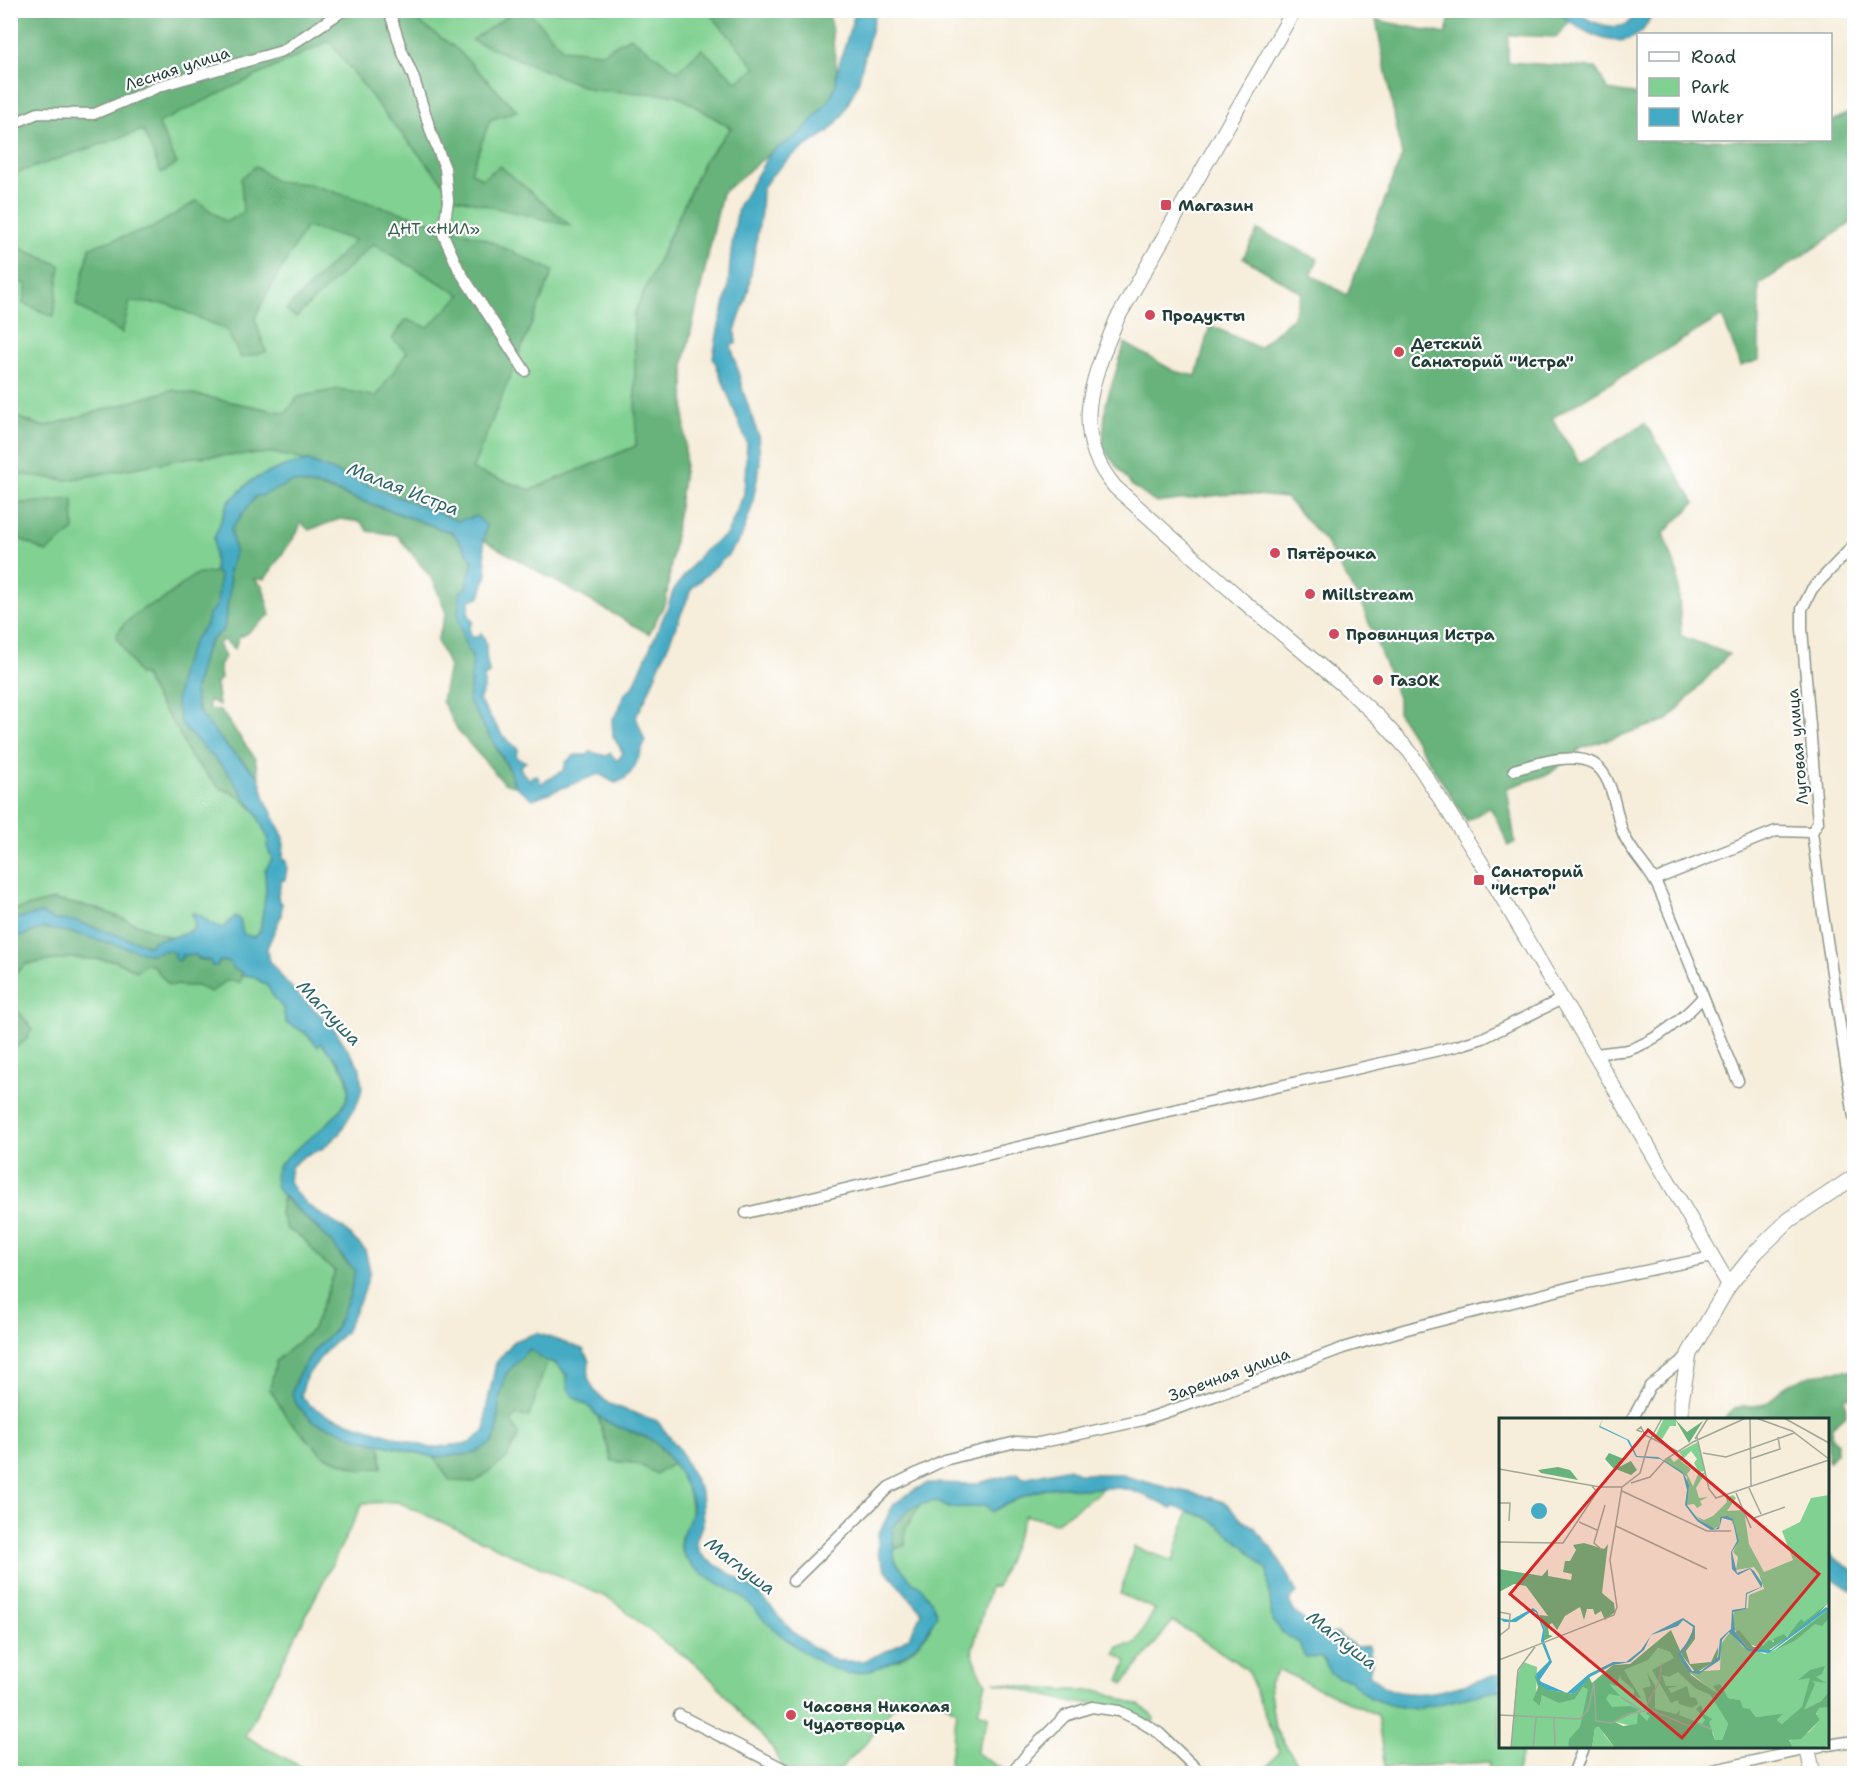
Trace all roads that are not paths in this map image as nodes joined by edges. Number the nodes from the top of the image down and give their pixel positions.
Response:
1 (344, 10) edge
2 (389, 10) edge
3 (1294, 10) edge
4 (10, 125) edge
5 (525, 371) dead end
6 (1854, 545) edge
7 (1514, 770) dead end
8 (1812, 832) junction
9 (1654, 880) junction
10 (1702, 998) junction
11 (1562, 999) junction
12 (1595, 1055) junction
13 (1738, 1081) dead end
14 (1854, 1117) edge
15 (1854, 1177) edge
16 (746, 1213) dead end
17 (1712, 1257) junction
18 (1729, 1285) junction
19 (1689, 1354) junction
20 (1633, 1418) edge
21 (1681, 1418) edge
22 (793, 1581) dead end
23 (679, 1715) dead end
24 (1854, 1741) edge
25 (1829, 1745) edge
26 (1583, 1748) edge
27 (1808, 1748) edge
28 (1812, 1748) edge
29 (794, 1773) edge
30 (1011, 1773) edge
31 (1202, 1773) edge
32 (1573, 1773) edge
33 (1696, 1773) edge
34 (1813, 1773) edge

1 - 4 street, Лесная улица
2 - 5 street
3 - 11 main road
6 - 8 street, Луговая улица
7 - 9 street
8 - 9 street
8 - 14 street, Луговая улица
9 - 10 street
10 - 12 street
10 - 13 street
11 - 12 main road
11 - 16 street
12 - 17 main road
15 - 18 main road
17 - 18 main road
17 - 22 street, Заречная улица
18 - 19 main road
19 - 20 street
19 - 21 main road
23 - 29 street
24 - 25 street
26 - 32 street
27 - 33 street
28 - 34 main road
30 - 31 street

